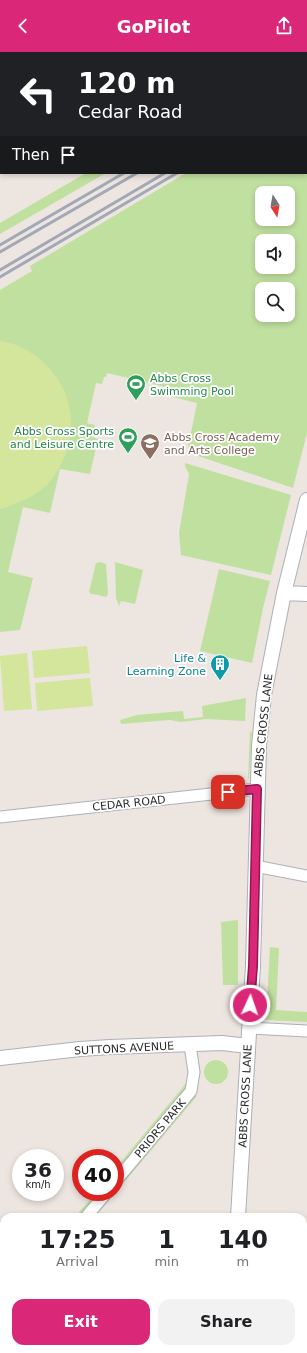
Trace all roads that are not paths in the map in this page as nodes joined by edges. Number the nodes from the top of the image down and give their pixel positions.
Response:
1 (307, 500) edge
2 (284, 592) junction
3 (307, 594) edge
4 (257, 789) junction
5 (0, 817) edge
6 (256, 866) junction
7 (307, 876) edge
8 (249, 1028) junction
9 (307, 1031) edge
10 (190, 1045) junction
11 (248, 1046) junction
12 (0, 1058) edge
13 (124, 1171) edge
14 (99, 1201) edge
15 (89, 1213) edge
16 (238, 1213) edge

1 - 2 street, ABBS CROSS LANE
2 - 3 street
2 - 4 street, ABBS CROSS LANE
4 - 5 street, CEDAR ROAD
4 - 6 street, ABBS CROSS LANE
6 - 7 street
6 - 8 street, ABBS CROSS LANE
8 - 9 street
8 - 11 street, ABBS CROSS LANE
10 - 11 street, SUTTONS AVENUE
10 - 12 street, SUTTONS AVENUE
10 - 13 street, PRIORS PARK
11 - 16 street, ABBS CROSS LANE
14 - 15 street

